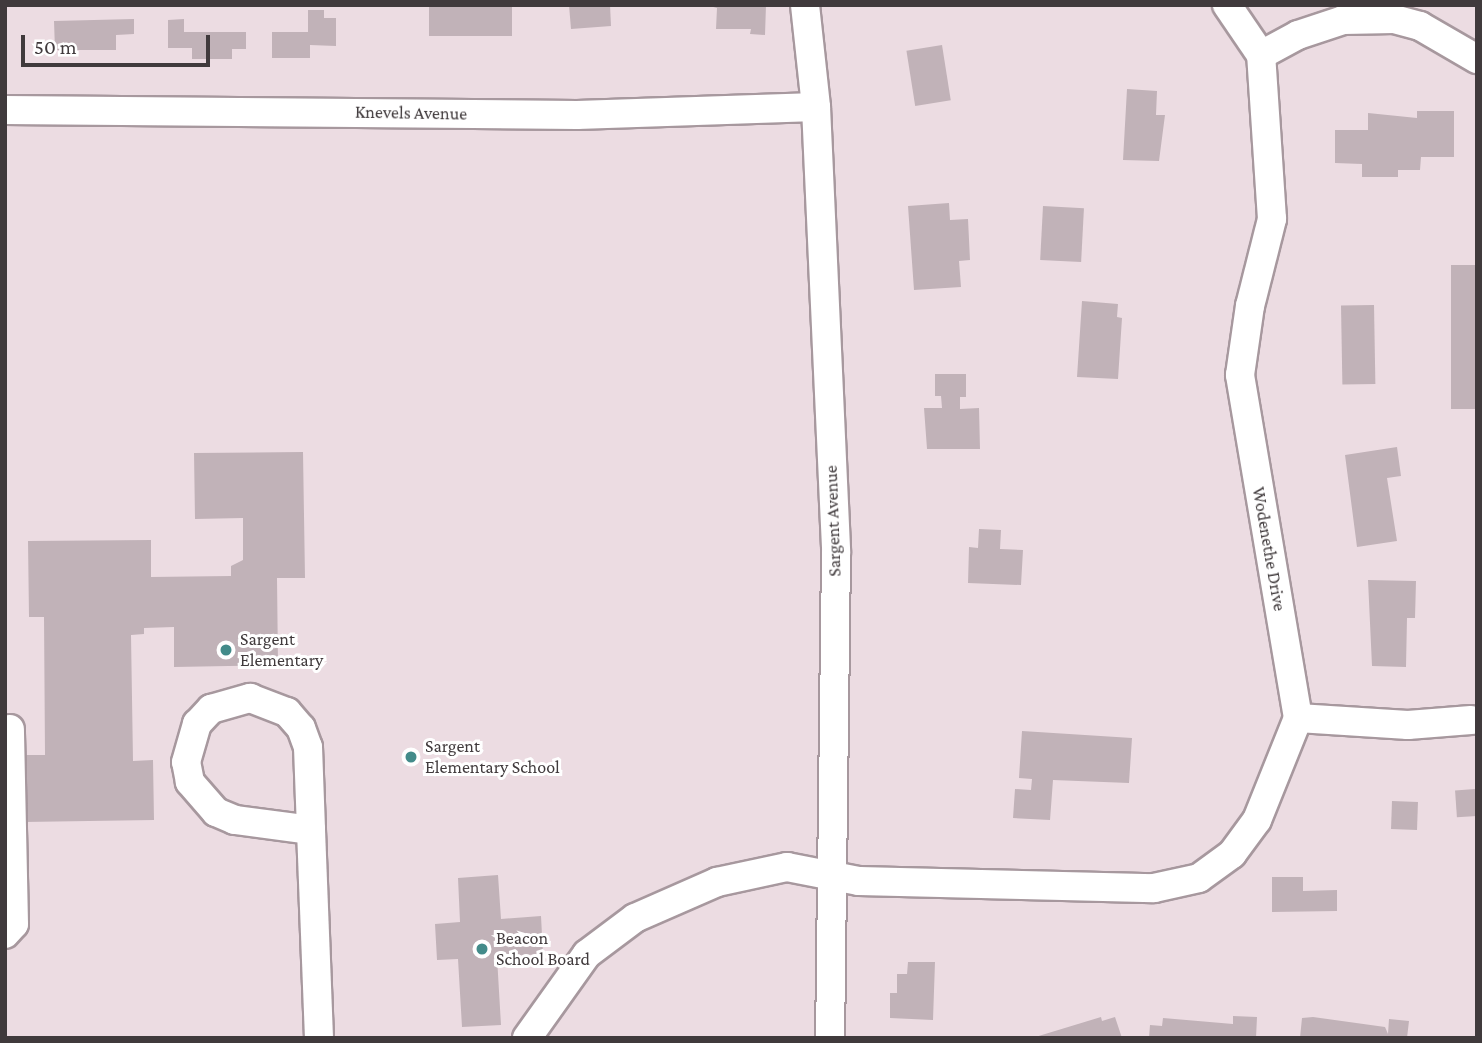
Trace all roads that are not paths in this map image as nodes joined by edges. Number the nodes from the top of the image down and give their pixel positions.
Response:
1 (806, 5) edge
2 (1227, 5) edge
3 (1261, 55) junction
4 (1477, 59) edge
5 (816, 107) junction
6 (5, 110) edge
7 (1298, 718) junction
8 (1471, 720) dead end
9 (10, 729) dead end
10 (311, 830) junction
11 (833, 876) junction
12 (5, 934) edge
13 (319, 1038) edge
14 (527, 1038) edge
15 (830, 1038) edge

1 - 5 street, Sargent Avenue
2 - 3 street
3 - 4 street
3 - 7 street, Wodenethe Drive
5 - 6 street, Knevels Avenue
5 - 11 street, Sargent Avenue
7 - 8 street
7 - 11 street
9 - 12 street
10 - 10 street
10 - 13 street
11 - 14 street
11 - 15 street, Sargent Avenue

